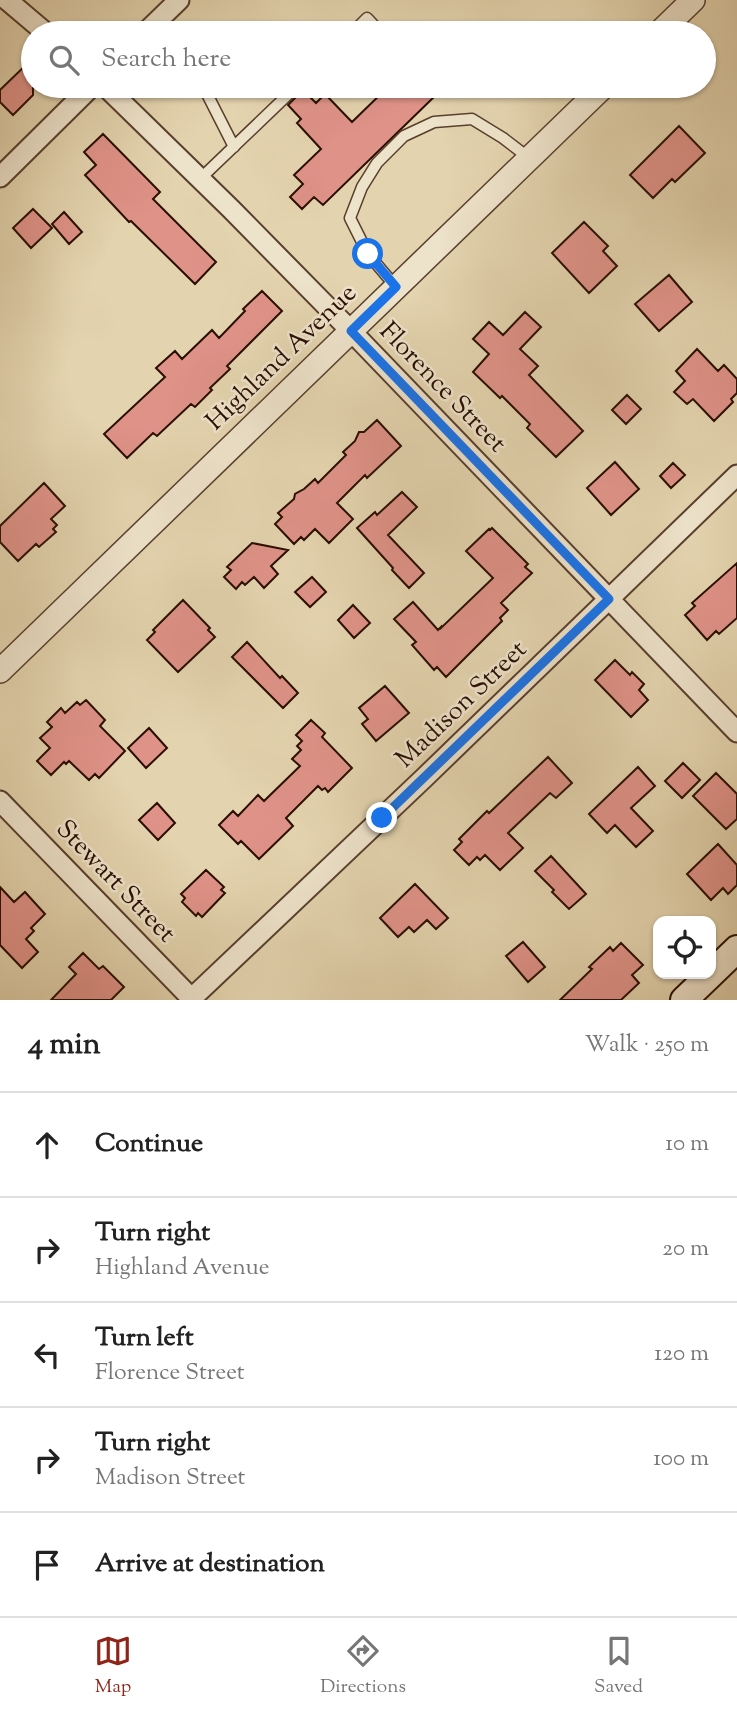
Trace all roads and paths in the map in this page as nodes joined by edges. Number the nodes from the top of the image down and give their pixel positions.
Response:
1 (7, 0) edge
2 (179, 0) edge
3 (693, 0) edge
4 (32, 21) edge
5 (157, 21) edge
6 (671, 21) edge
7 (81, 98) edge
8 (117, 98) edge
9 (209, 98) edge
10 (285, 98) edge
11 (592, 98) edge
12 (234, 147) junction
13 (529, 158) junction
14 (0, 177) edge
15 (200, 179) junction
16 (396, 287) junction
17 (351, 331) junction
18 (737, 475) edge
19 (609, 599) junction
20 (0, 671) edge
21 (737, 732) edge
22 (0, 801) edge
23 (737, 949) edge
24 (192, 1000) edge
25 (684, 1000) edge

1 - 4 street
2 - 5 street
3 - 6 street
7 - 14 street
8 - 15 street, Florence Street
9 - 12 lane
10 - 12 lane
11 - 13 street, Highland Avenue
12 - 15 lane
13 - 16 street, Highland Avenue
13 - 16 lane
15 - 17 street, Florence Street
16 - 17 street, Highland Avenue
17 - 19 street, Florence Street
17 - 20 street, Highland Avenue
18 - 19 street, Madison Street
19 - 21 street, Florence Street
19 - 24 street, Madison Street
22 - 24 street, Stewart Street
23 - 25 main road

